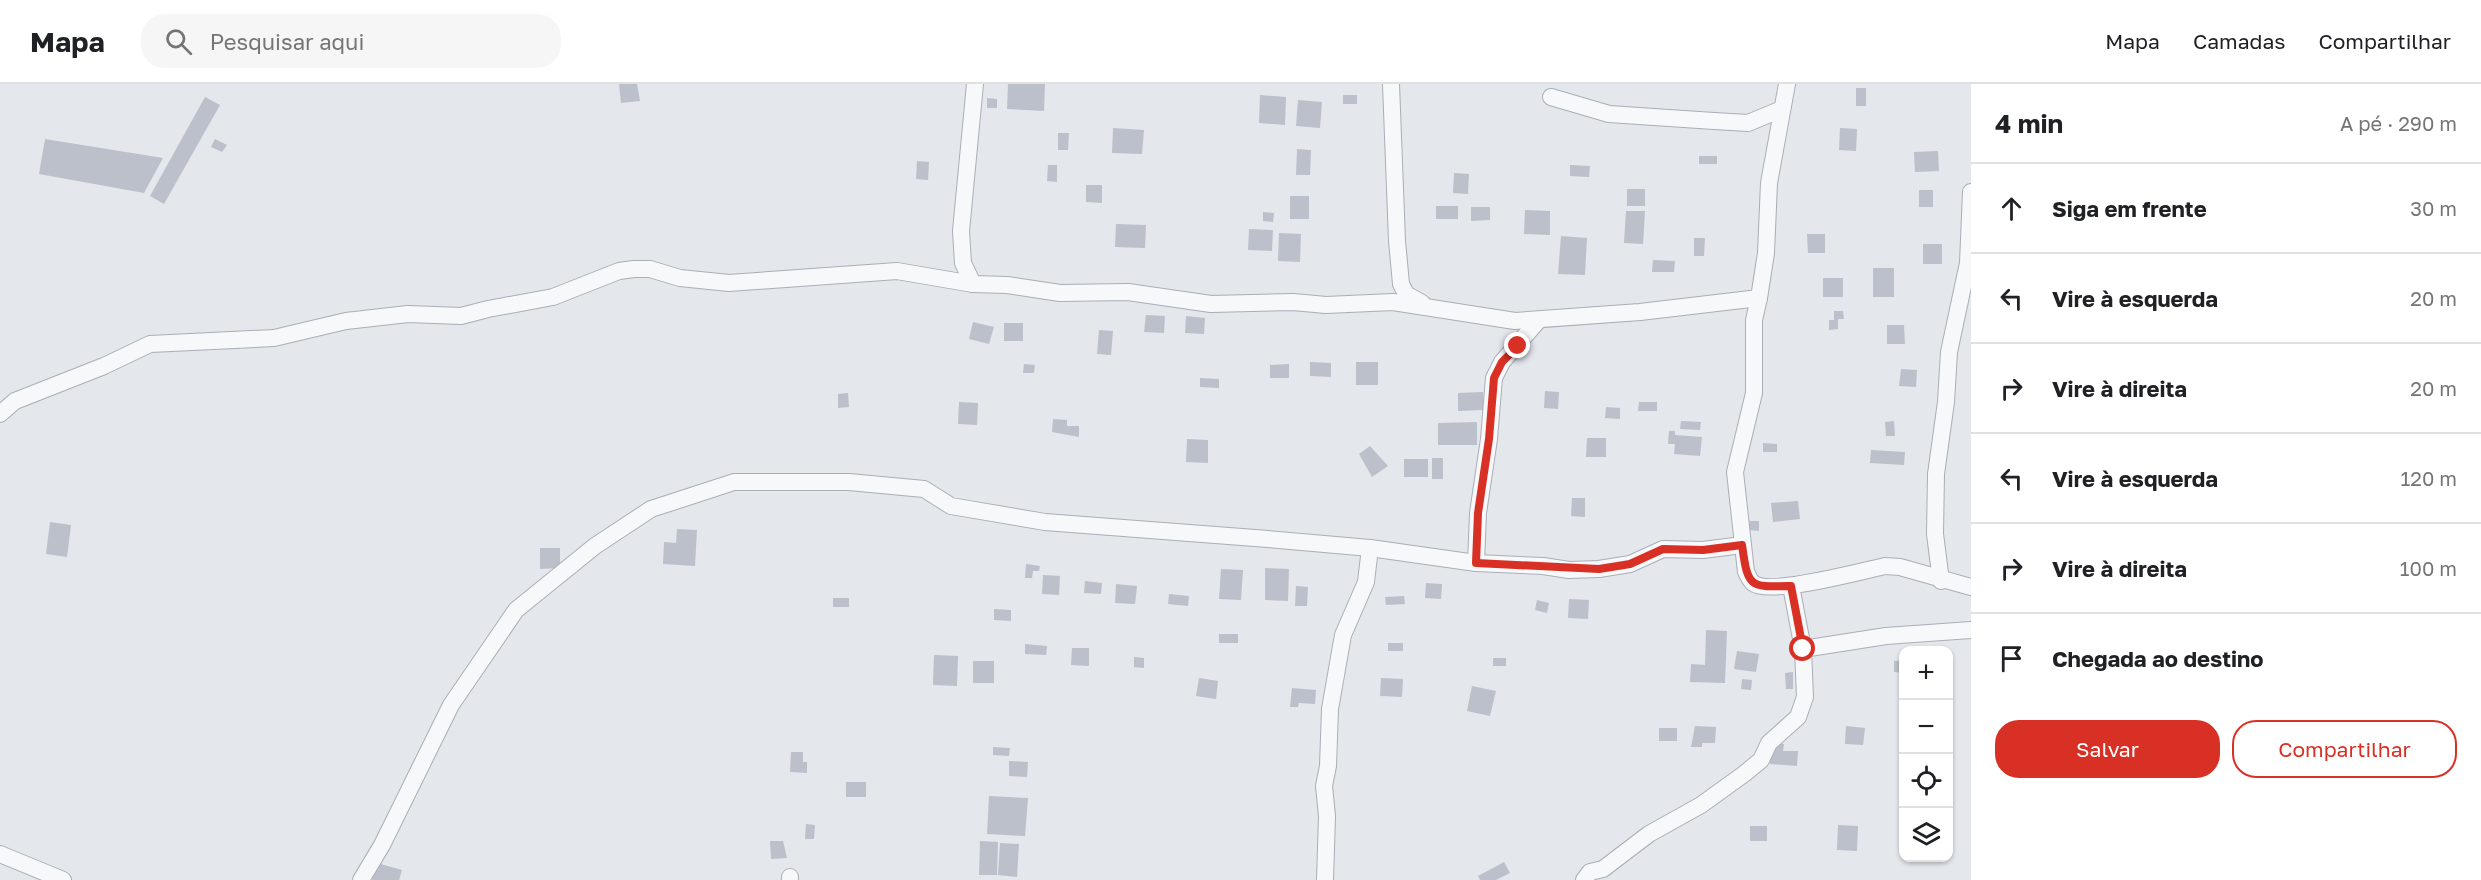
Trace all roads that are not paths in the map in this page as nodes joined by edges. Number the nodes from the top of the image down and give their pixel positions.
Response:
1 (975, 84) edge
2 (1391, 84) edge
3 (1787, 84) edge
4 (1551, 97) dead end
5 (1782, 109) junction
6 (1971, 192) edge
7 (974, 284) junction
8 (1759, 298) junction
9 (1425, 305) junction
10 (1538, 321) junction
11 (0, 414) edge
12 (1742, 545) junction
13 (1370, 548) junction
14 (1476, 563) junction
15 (1941, 581) junction
16 (1791, 586) junction
17 (1971, 587) edge
18 (1971, 630) edge
19 (1803, 649) junction
20 (0, 854) edge
21 (63, 880) edge
22 (361, 880) edge
23 (1326, 880) edge
24 (1584, 880) edge

1 - 7 street
2 - 9 street
3 - 5 street
4 - 5 street
5 - 8 street
6 - 15 street
7 - 9 street
7 - 11 street
8 - 10 street
8 - 12 street
9 - 10 street
10 - 14 street
12 - 14 street
12 - 16 street
13 - 14 street
13 - 22 street
13 - 23 street
15 - 16 street
15 - 17 street
16 - 19 street
18 - 19 street
19 - 24 street
20 - 21 street

